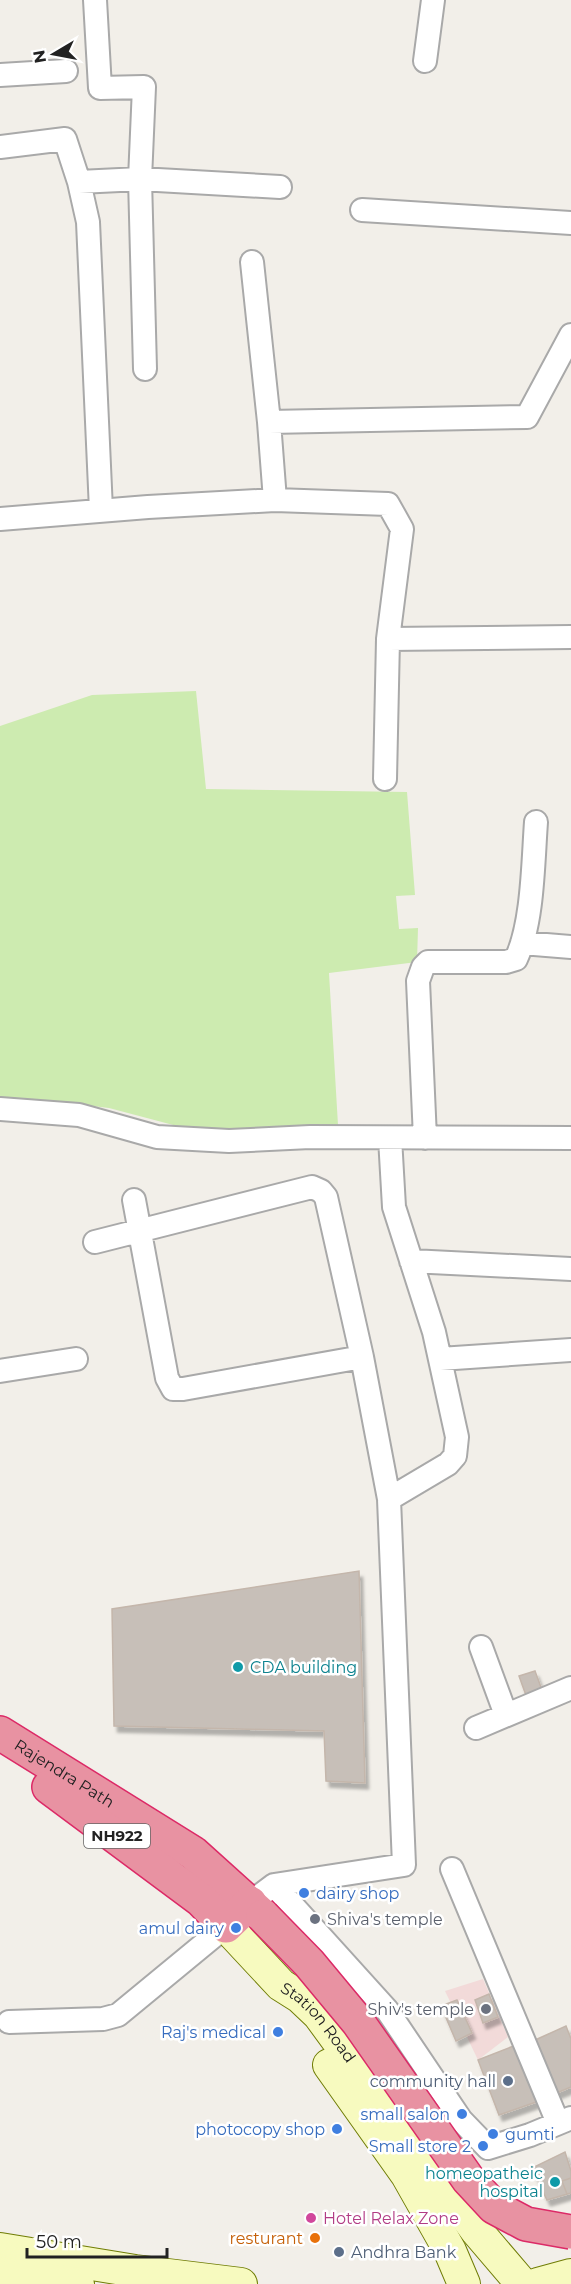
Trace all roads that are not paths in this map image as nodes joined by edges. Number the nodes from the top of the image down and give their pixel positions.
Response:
1 (95, 0) edge
2 (433, 0) edge
3 (424, 61) dead end
4 (66, 71) dead end
5 (0, 75) edge
6 (0, 147) edge
7 (140, 179) junction
8 (79, 182) junction
9 (280, 187) dead end
10 (362, 210) dead end
11 (571, 223) edge
12 (252, 262) dead end
13 (571, 335) edge
14 (146, 369) dead end
15 (269, 422) junction
16 (275, 500) junction
17 (101, 510) junction
18 (0, 519) edge
19 (571, 638) edge
20 (388, 639) junction
21 (385, 779) dead end
22 (536, 822) dead end
23 (522, 943) junction
24 (571, 947) edge
25 (0, 1109) edge
26 (390, 1138) junction
27 (425, 1138) junction
28 (571, 1138) edge
29 (134, 1200) dead end
30 (140, 1230) junction
31 (95, 1242) dead end
32 (411, 1261) junction
33 (571, 1269) edge
34 (571, 1350) edge
35 (362, 1357) junction
36 (76, 1359) dead end
37 (440, 1359) junction
38 (0, 1371) edge
39 (389, 1499) junction
40 (481, 1647) dead end
41 (571, 1688) edge
42 (506, 1715) junction
43 (476, 1728) dead end
44 (0, 1733) edge
45 (0, 1756) edge
46 (193, 1853) junction
47 (452, 1869) dead end
48 (175, 1881) junction
49 (263, 1901) junction
50 (226, 1926) junction
51 (281, 1985) junction
52 (9, 2022) dead end
53 (565, 2121) edge
54 (488, 2148) junction
55 (435, 2174) junction
56 (571, 2232) edge
57 (0, 2249) edge
58 (0, 2273) edge
59 (571, 2275) edge
60 (524, 2281) edge
61 (78, 2284) edge
62 (241, 2284) edge
63 (457, 2284) edge

1 - 7 street
2 - 3 street
4 - 5 street
6 - 8 street
7 - 8 street
7 - 9 street
7 - 14 street
8 - 17 street
10 - 11 street
12 - 15 street
13 - 15 street
15 - 16 street
16 - 17 street
16 - 20 street
17 - 18 street
19 - 20 street
20 - 21 street
22 - 23 street
23 - 24 street
23 - 27 street
25 - 26 street
26 - 27 street
26 - 32 street
27 - 28 street
29 - 30 street
30 - 31 street
30 - 35 street
30 - 35 street
32 - 33 street
32 - 37 street
34 - 37 street
35 - 39 street
36 - 38 street
37 - 39 street
39 - 49 street
40 - 42 street
41 - 42 street
42 - 43 street
44 - 46 highway, Rajendra Path / NH922
45 - 48 highway, Rajendra Path / NH922
46 - 48 highway
46 - 49 highway, NH922
47 - 53 street
48 - 50 highway, Rajendra Path / NH922
49 - 50 highway
49 - 54 street
49 - 56 highway, NH922, bridge
50 - 51 main road
50 - 52 street
51 - 55 main road, Station Road
51 - 63 main road, Station Road
53 - 54 street
54 - 55 street
55 - 60 main road, Station Road
57 - 62 main road
58 - 61 main road
59 - 60 main road
60 - 63 main road

